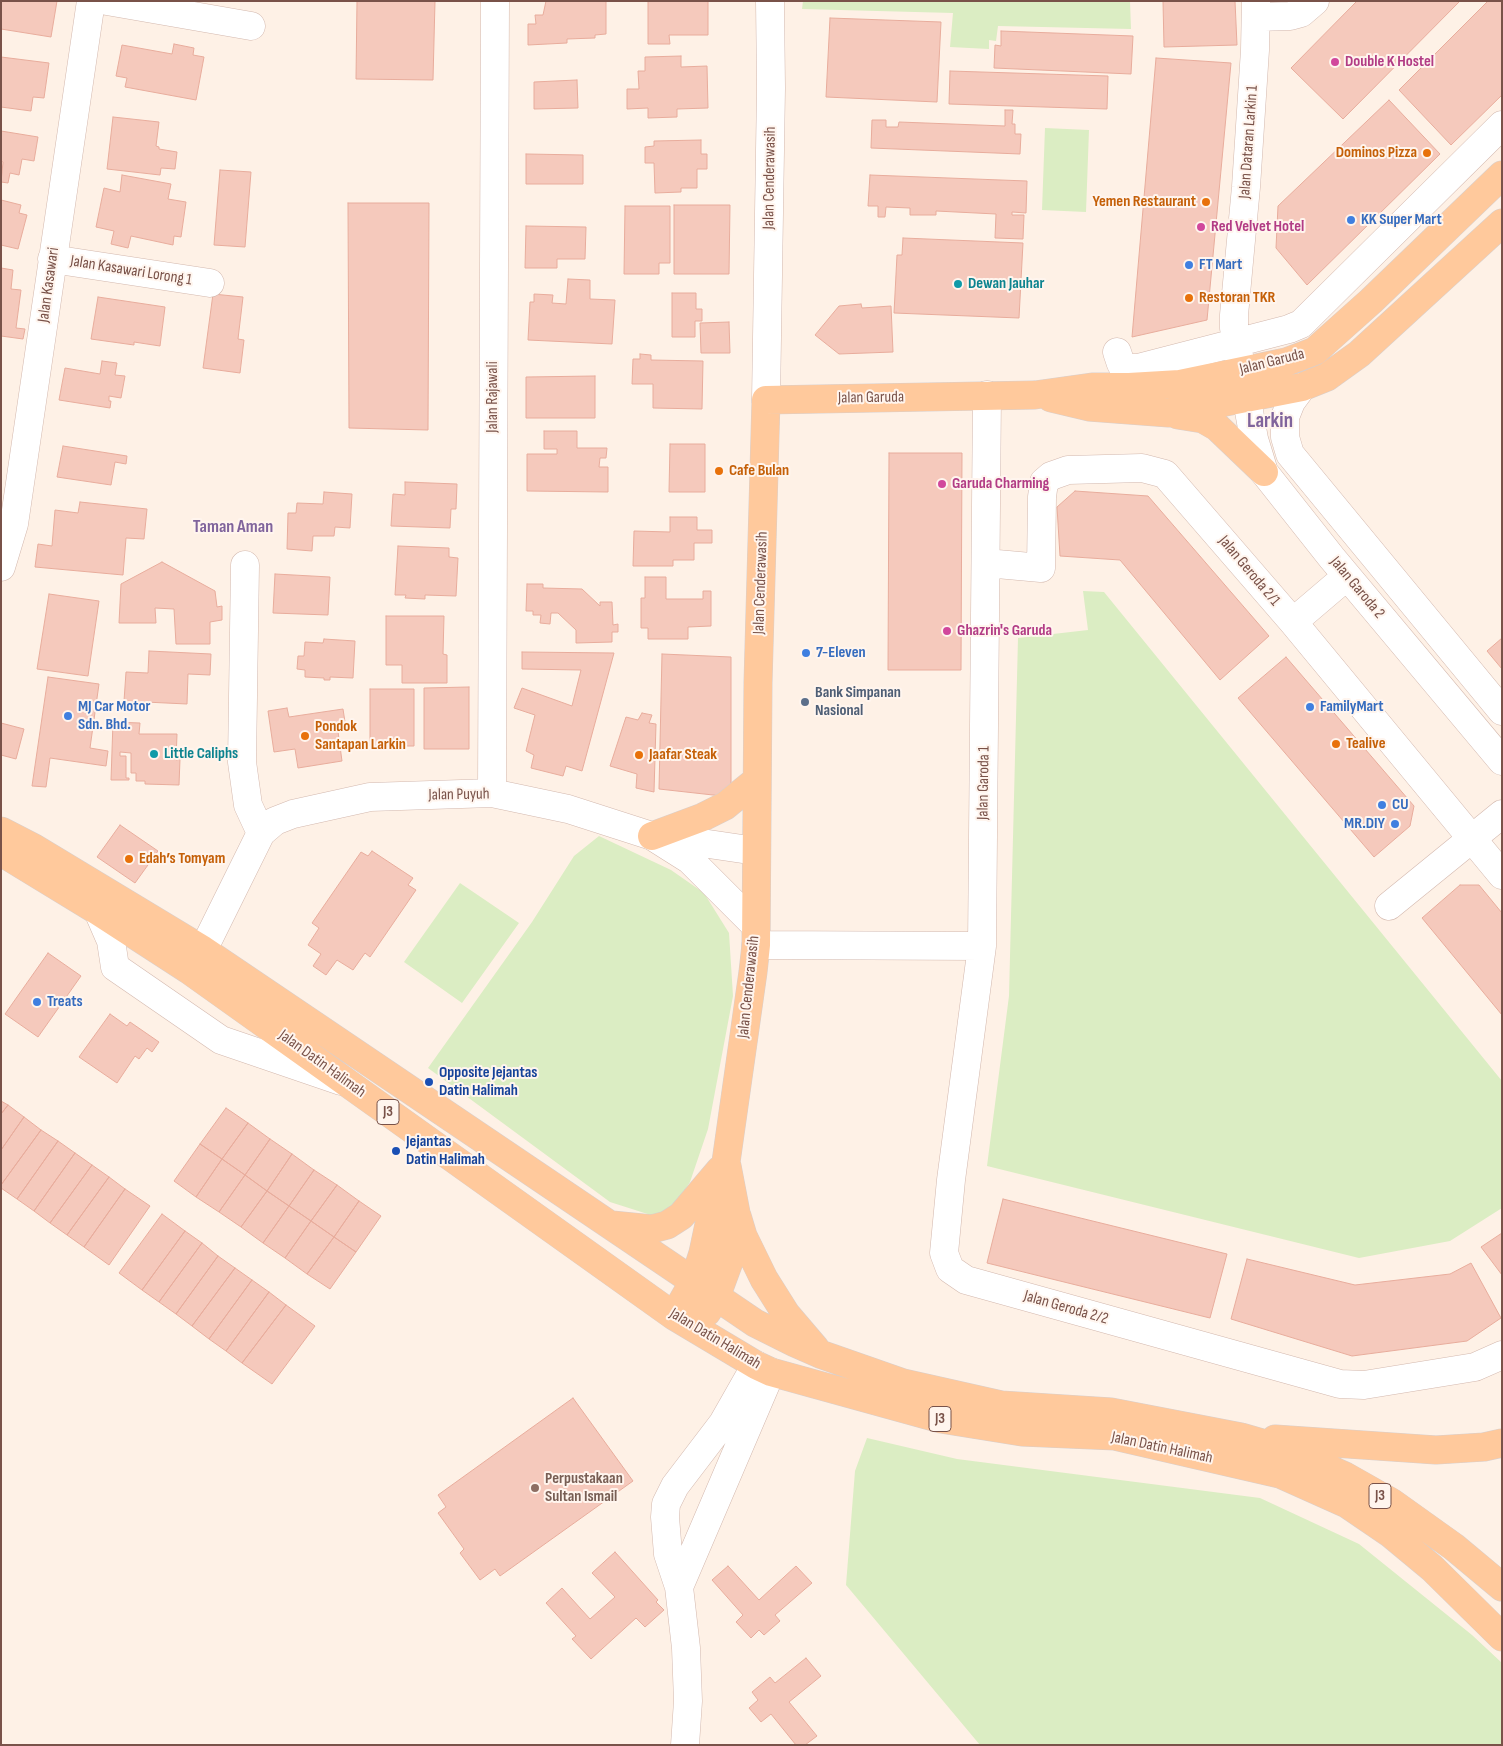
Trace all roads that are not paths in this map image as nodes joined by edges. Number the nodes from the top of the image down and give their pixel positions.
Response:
1 (91, 1) edge
2 (107, 1) edge
3 (495, 1) edge
4 (770, 1) edge
5 (1316, 1) edge
6 (1256, 9) edge
7 (251, 26) dead end
8 (1502, 125) edge
9 (1502, 175) edge
10 (1502, 223) edge
11 (52, 259) junction
12 (210, 283) dead end
13 (1236, 342) junction
14 (1117, 352) dead end
15 (1241, 370) junction
16 (1302, 387) junction
17 (987, 395) junction
18 (1035, 395) junction
19 (1246, 398) junction
20 (766, 400) junction
21 (1169, 413) junction
22 (1264, 472) junction
23 (7, 523) edge
24 (986, 563) junction
25 (245, 565) dead end
26 (1, 566) edge
27 (1347, 576) junction
28 (1292, 622) junction
29 (1502, 711) edge
30 (1502, 761) edge
31 (757, 780) junction
32 (492, 793) junction
33 (1502, 814) edge
34 (1, 831) edge
35 (261, 833) junction
36 (652, 836) junction
37 (1471, 840) junction
38 (756, 850) junction
39 (1, 852) edge
40 (1502, 875) edge
41 (1389, 906) dead end
42 (98, 911) junction
43 (756, 935) junction
44 (982, 946) junction
45 (203, 950) junction
46 (349, 1084) junction
47 (726, 1162) junction
48 (608, 1224) junction
49 (739, 1224) junction
50 (705, 1289) junction
51 (685, 1323) junction
52 (765, 1349) junction
53 (820, 1354) junction
54 (1502, 1355) edge
55 (1241, 1437) junction
56 (1502, 1443) edge
57 (1432, 1568) junction
58 (680, 1588) junction
59 (1502, 1588) edge
60 (1502, 1617) edge
61 (1502, 1637) edge
62 (685, 1745) edge

1 - 11 street, Jalan Kasawari
2 - 7 street
3 - 32 street, Jalan Rajawali
4 - 20 street, Jalan Cenderawasih
5 - 6 street
6 - 13 street, Jalan Dataran Larkin 1
8 - 13 street
9 - 15 main road, Jalan Garuda
10 - 16 main road, Jalan Garuda
11 - 12 street, Jalan Kasawari Lorong 1
11 - 23 street, Jalan Kasawari
13 - 14 street
13 - 15 street, Jalan Dataran Larkin 1
15 - 18 main road, Jalan Garuda
15 - 19 street, Jalan Garoda 2
16 - 19 main road, Jalan Garuda
16 - 29 street, Jalan Garoda 2
17 - 18 main road, Jalan Garuda
17 - 20 main road, Jalan Garuda
17 - 24 street, Jalan Garoda 1
18 - 21 main road, Jalan Garuda
19 - 21 main road, Jalan Garuda
19 - 22 street, Jalan Garoda 2
20 - 31 main road, Jalan Cenderawasih
21 - 22 main road
22 - 27 street, Jalan Garoda 2
23 - 26 street, Jalan Kasawari
24 - 28 street, Jalan Geroda 2/1
24 - 44 street, Jalan Garoda 1
25 - 35 street
27 - 28 street
27 - 30 street, Jalan Garoda 2
28 - 37 street, Jalan Geroda 2/1
31 - 36 main road
31 - 38 main road, Jalan Cenderawasih
32 - 35 street, Jalan Puyuh
32 - 36 street, Jalan Puyuh
33 - 37 street
34 - 45 main road, Jalan Datin Halimah / J3
35 - 45 street, Jalan Puyuh
36 - 38 street
36 - 43 street, Jalan Puyuh
37 - 40 street, Jalan Geroda 2/1
37 - 41 street
38 - 43 main road, Jalan Cenderawasih
39 - 42 main road, Jalan Datin Halimah / J3
42 - 46 main road, Jalan Datin Halimah / J3
42 - 46 street
43 - 44 street
43 - 47 main road, Jalan Cenderawasih
44 - 54 street, Jalan Geroda 2/2
45 - 48 main road, Jalan Datin Halimah / J3
46 - 51 main road, Jalan Datin Halimah / J3
47 - 48 main road
47 - 49 main road, Jalan Cenderawasih
47 - 50 main road, Jalan Cenderawasih
48 - 50 main road, Jalan Datin Halimah / J3
49 - 50 main road, Jalan Cenderawasih
49 - 52 main road
49 - 53 main road
50 - 51 main road, Jalan Cenderawasih
50 - 52 main road, Jalan Datin Halimah / J3
51 - 52 main road, Jalan Datin Halimah / J3
52 - 53 main road, Jalan Datin Halimah / J3
52 - 57 main road, Jalan Datin Halimah / J3
52 - 58 street
52 - 58 street
53 - 55 main road, Jalan Datin Halimah / J3
55 - 56 main road
55 - 59 main road, Jalan Datin Halimah / J3
57 - 60 main road
57 - 61 main road, Jalan Datin Halimah / J3
58 - 62 street

